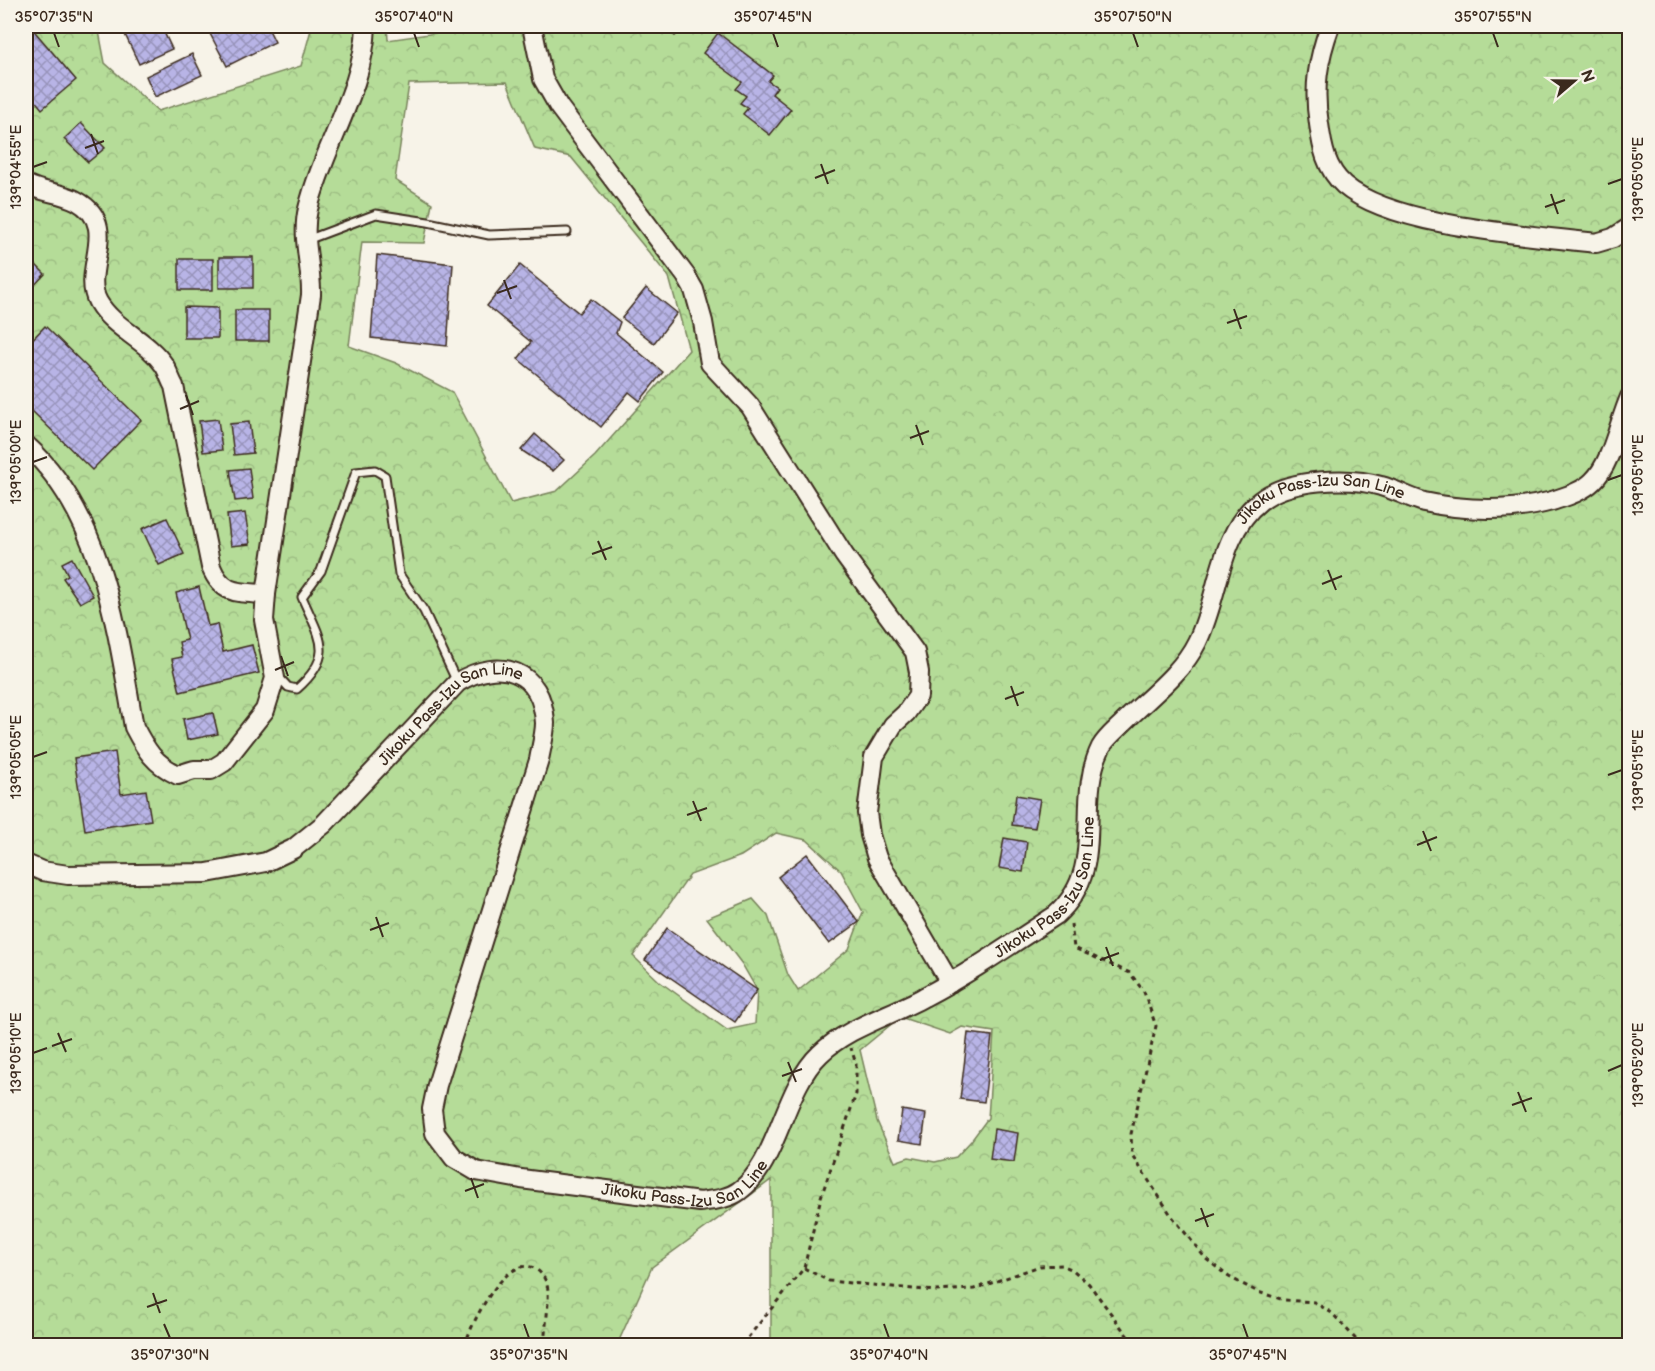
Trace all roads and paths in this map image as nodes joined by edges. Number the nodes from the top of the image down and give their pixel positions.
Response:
1 (366, 26) edge
2 (532, 26) edge
3 (1330, 26) edge
4 (26, 184) edge
5 (1629, 227) edge
6 (567, 232) dead end
7 (307, 240) junction
8 (1629, 397) edge
9 (26, 445) edge
10 (267, 594) junction
11 (274, 673) junction
12 (458, 682) junction
13 (26, 864) edge
14 (1068, 905) junction
15 (950, 983) junction
16 (848, 1034) junction
17 (804, 1268) junction
18 (465, 1346) edge
19 (544, 1346) edge
20 (746, 1346) edge
21 (1135, 1346) edge
22 (1362, 1346) edge

1 - 7 main road
2 - 15 main road
3 - 5 main road
4 - 10 main road
6 - 7 lane
7 - 10 main road
8 - 14 main road, Jikoku Pass-Izu San Line
9 - 11 main road
10 - 11 main road
11 - 12 lane
12 - 13 main road, Jikoku Pass-Izu San Line
12 - 16 main road, Jikoku Pass-Izu San Line
14 - 15 main road, Jikoku Pass-Izu San Line
14 - 22 path
15 - 16 main road, Jikoku Pass-Izu San Line
16 - 17 path
17 - 20 path
17 - 21 path
18 - 19 path

